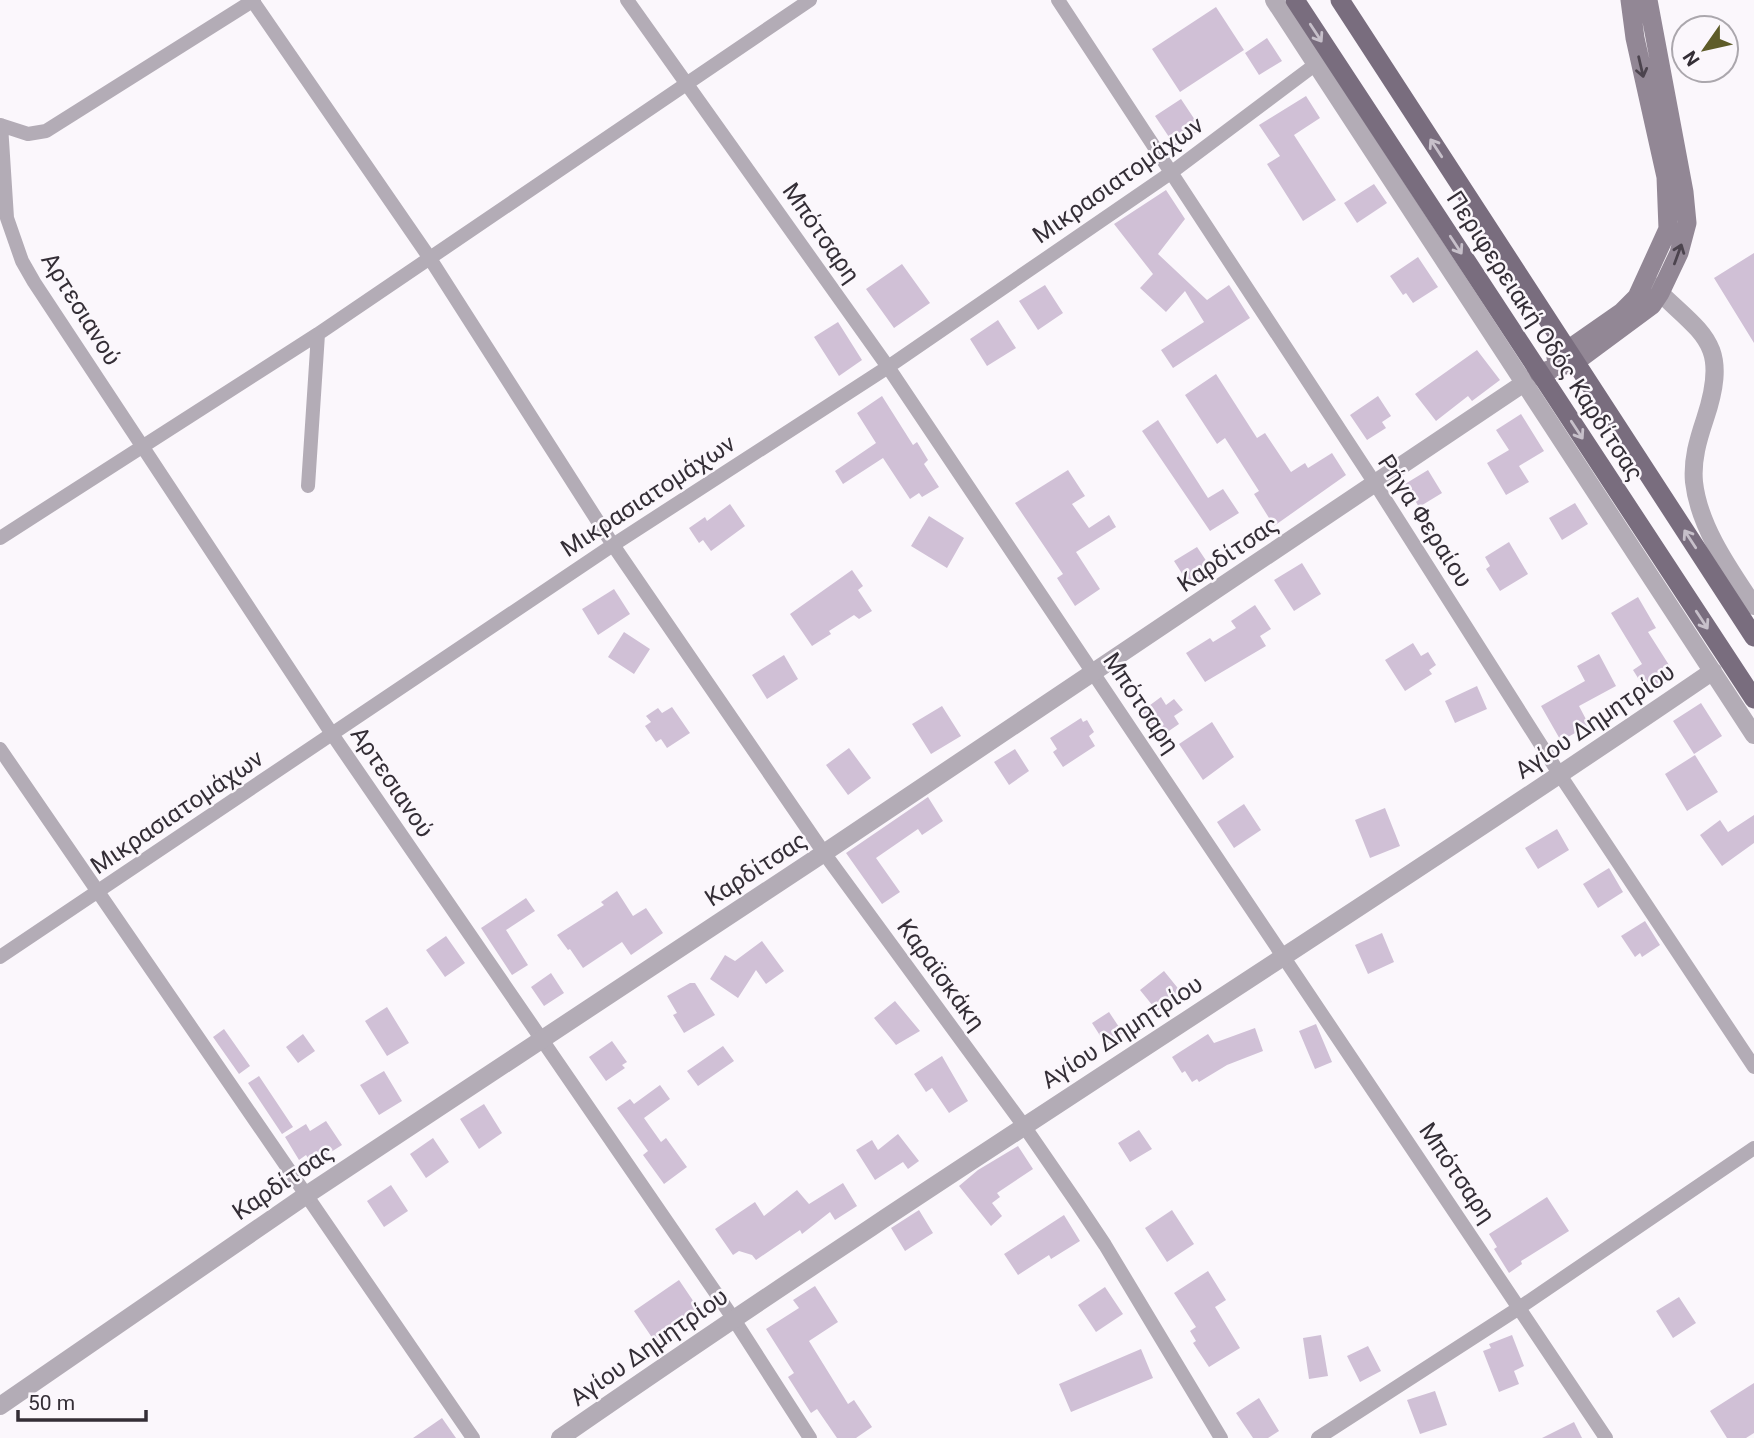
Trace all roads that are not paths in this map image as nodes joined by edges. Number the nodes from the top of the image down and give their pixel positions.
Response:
1 (253, 0) edge
2 (627, 0) edge
3 (810, 0) edge
4 (1058, 0) edge
5 (1274, 0) edge
6 (1296, 0) edge
7 (1340, 0) edge
8 (1630, 0) edge
9 (1648, 0) edge
10 (1315, 64) junction
11 (688, 84) junction
12 (1, 125) edge
13 (1172, 172) junction
14 (429, 257) junction
15 (1653, 286) junction
16 (318, 334) junction
17 (1570, 356) junction
18 (888, 367) junction
19 (1531, 378) junction
20 (142, 446) junction
21 (1376, 485) junction
22 (309, 486) dead end
23 (0, 538) edge
24 (613, 545) junction
25 (1754, 606) edge
26 (1754, 637) edge
27 (1713, 671) junction
28 (1093, 673) junction
29 (1754, 699) edge
30 (332, 734) junction
31 (1754, 735) edge
32 (0, 749) edge
33 (1560, 775) junction
34 (824, 853) junction
35 (98, 893) junction
36 (1285, 956) junction
37 (0, 957) edge
38 (540, 1040) junction
39 (1754, 1067) edge
40 (1024, 1126) junction
41 (1754, 1148) edge
42 (305, 1196) junction
43 (1519, 1308) junction
44 (733, 1318) junction
45 (0, 1406) edge
46 (808, 1437) edge
47 (473, 1438) edge
48 (560, 1438) edge
49 (1221, 1438) edge
50 (1318, 1438) edge
51 (1606, 1438) edge

1 - 12 street
1 - 14 street, Καραϊσκάκη
2 - 11 street, Μπότσαρη
3 - 11 street
4 - 13 street, Ρήγα Φεραίου
5 - 10 street
6 -> 19 main road, Περιφερειακή Οδός Καρδίτσας
17 -> 7 main road, Περιφερειακή Οδός Καρδίτσας
8 -> 15 main road
15 -> 9 main road
10 - 13 street, Μικρασιατομάχων
10 - 19 street
11 - 14 street
11 - 18 street, Μπότσαρη
12 - 20 street, Αρτεσιανού
13 - 18 street, Μικρασιατομάχων
13 - 21 street, Ρήγα Φεραίου
14 - 16 street
14 - 24 street, Καραϊσκάκη
15 - 17 main road
15 - 25 street
16 - 20 street
16 - 22 street
17 - 19 main road
26 -> 17 main road, Περιφερειακή Οδός Καρδίτσας
18 - 24 street, Μικρασιατομάχων
18 - 28 street, Μπότσαρη
19 - 21 street, Καρδίτσας
19 - 27 street
19 -> 29 main road, Περιφερειακή Οδός Καρδίτσας
20 - 23 street
20 - 30 street, Αρτεσιανού
21 - 28 street, Καρδίτσας
21 - 33 street, Ρήγα Φεραίου
24 - 30 street, Μικρασιατομάχων
24 - 34 street, Καραϊσκάκη
27 - 31 street
27 - 33 street, Αγίου Δημητρίου
28 - 34 street, Καρδίτσας
28 - 36 street, Μπότσαρη
30 - 35 street, Μικρασιατομάχων
30 - 38 street, Αρτεσιανού
32 - 35 street
33 - 36 street, Αγίου Δημητρίου
33 - 39 street, Ρήγα Φεραίου
34 - 38 street, Καρδίτσας
34 - 40 street, Καραϊσκάκη
35 - 37 street, Μικρασιατομάχων
35 - 42 street
36 - 40 street, Αγίου Δημητρίου
36 - 43 street, Μπότσαρη
38 - 42 street, Καρδίτσας
38 - 44 street, Αρτεσιανού
40 - 44 street, Αγίου Δημητρίου
40 - 49 street, Καραϊσκάκη
41 - 43 street
42 - 45 street, Καρδίτσας
42 - 47 street
43 - 50 street
43 - 51 street, Μπότσαρη
44 - 46 street, Αρτεσιανού
44 - 48 street, Αγίου Δημητρίου

